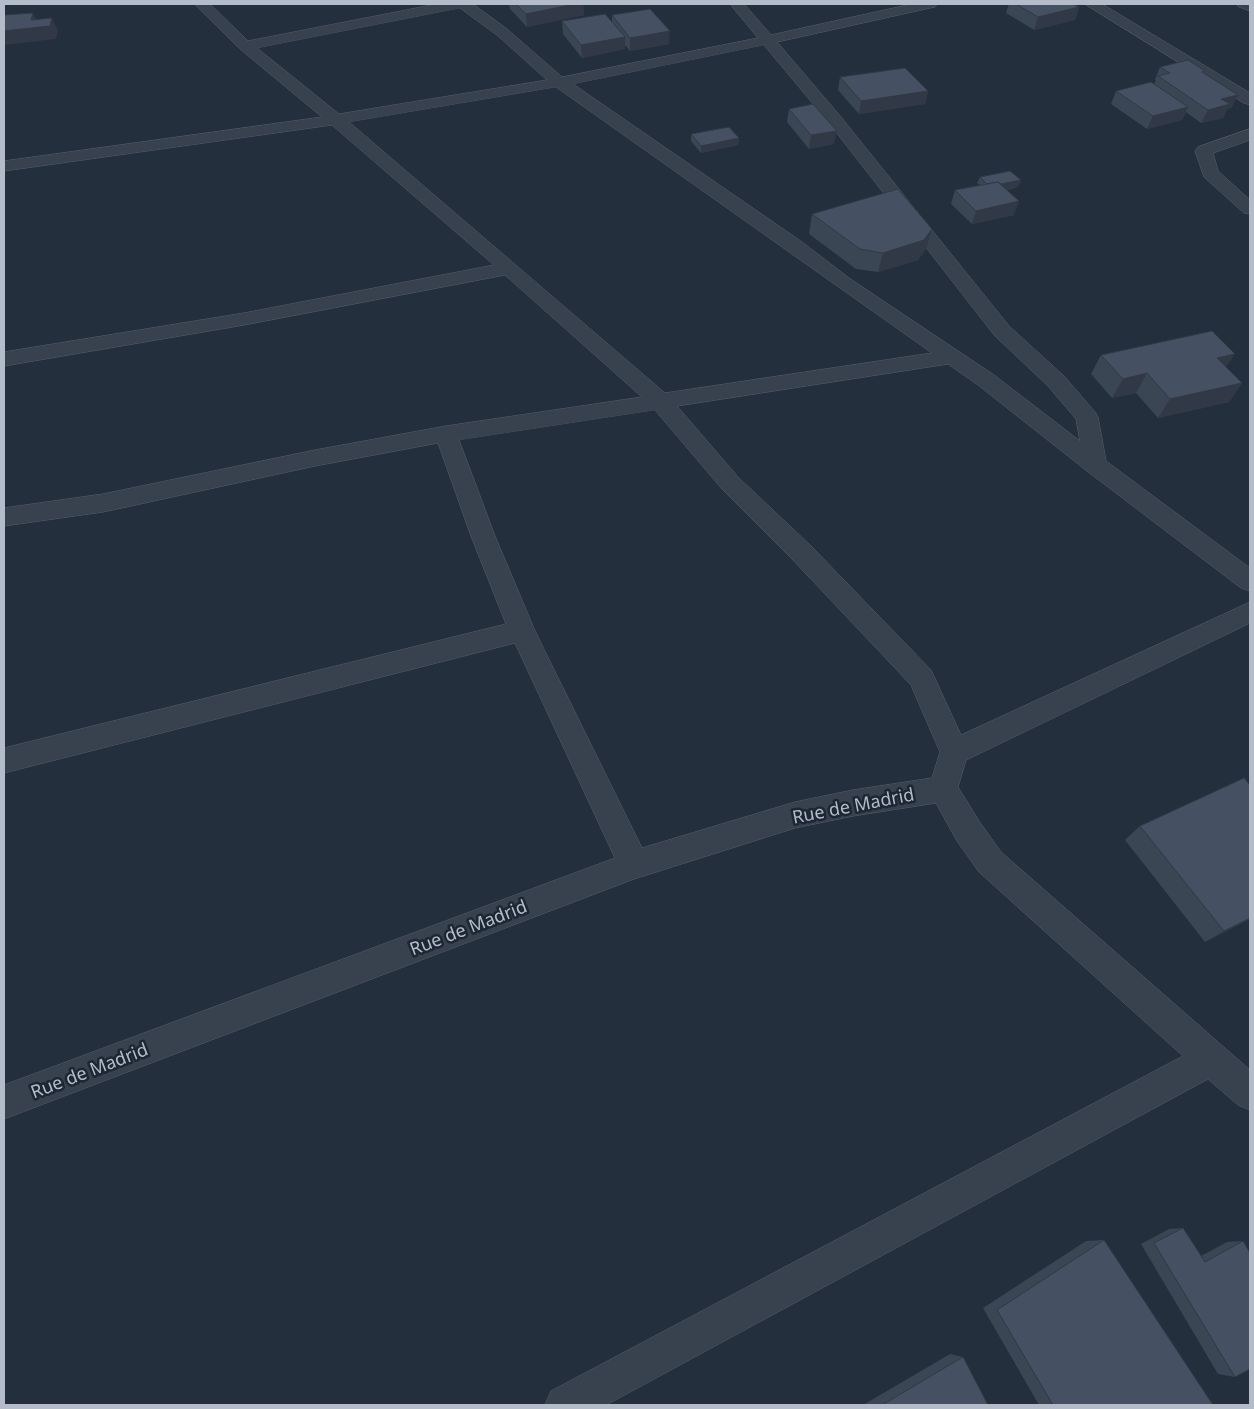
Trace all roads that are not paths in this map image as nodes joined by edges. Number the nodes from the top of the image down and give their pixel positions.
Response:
1 (202, 4) edge
2 (458, 4) edge
3 (464, 4) edge
4 (737, 4) edge
5 (930, 4) edge
6 (1092, 4) edge
7 (1244, 4) edge
8 (1250, 7) edge
9 (767, 41) junction
10 (245, 46) junction
11 (559, 82) junction
12 (1250, 100) edge
13 (335, 118) junction
14 (1250, 134) edge
15 (4, 166) edge
16 (1250, 209) edge
17 (509, 268) junction
18 (952, 356) junction
19 (4, 359) edge
20 (660, 401) junction
21 (446, 434) junction
22 (1095, 465) junction
23 (4, 517) edge
24 (1250, 581) edge
25 (1250, 612) edge
26 (522, 631) junction
27 (954, 752) junction
28 (4, 762) edge
29 (943, 789) junction
30 (634, 865) junction
31 (1211, 1059) junction
32 (1250, 1093) edge
33 (4, 1102) edge
34 (565, 1405) edge

1 - 10 street
2 - 10 street
3 - 11 street
4 - 9 street
5 - 9 street
6 - 12 street
7 - 8 street
9 - 11 street
9 - 22 street
10 - 13 street
11 - 13 street
11 - 18 street
13 - 15 street
13 - 17 street
14 - 16 street
17 - 19 street
17 - 20 street
18 - 20 street
18 - 22 street
20 - 21 street
20 - 27 street
21 - 23 street
21 - 26 street
22 - 24 street
25 - 27 street
26 - 28 street
26 - 30 street
27 - 29 street
29 - 30 street, Rue de Madrid
29 - 31 street
30 - 33 street, Rue de Madrid
31 - 32 street
31 - 34 street

